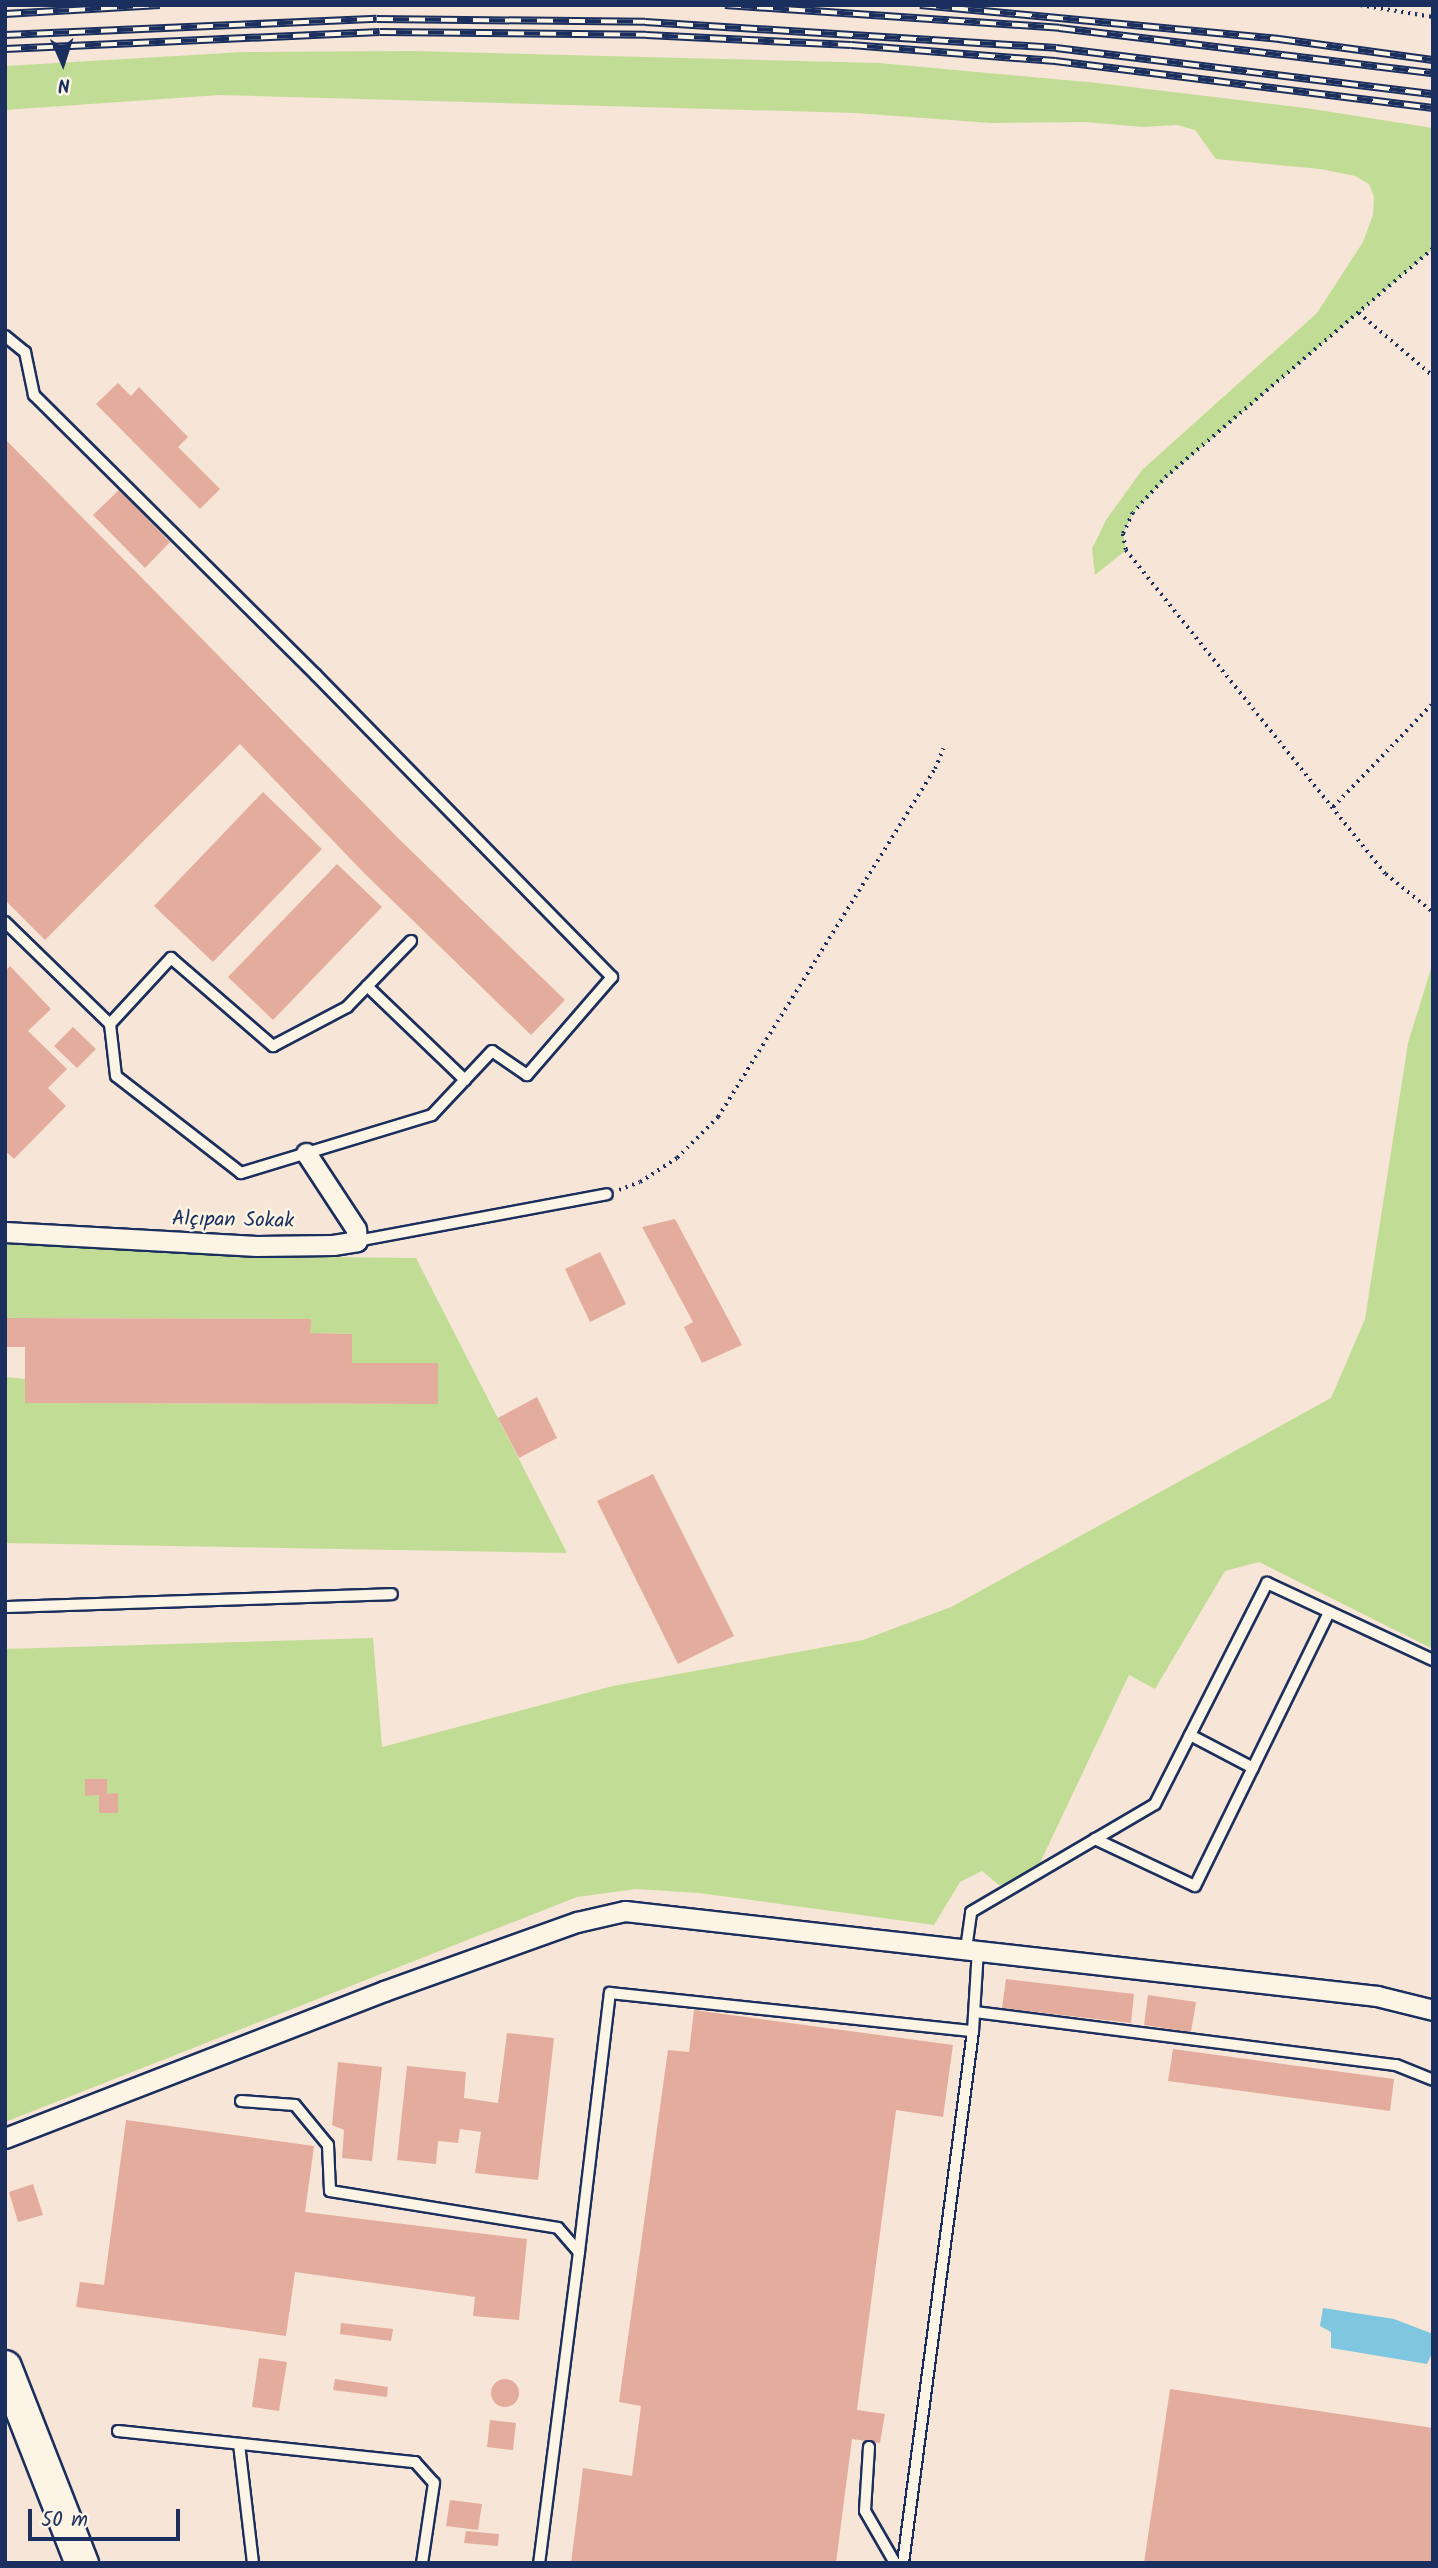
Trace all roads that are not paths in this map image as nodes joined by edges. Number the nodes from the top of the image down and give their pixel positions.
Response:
1 (5, 336) edge
2 (5, 922) edge
3 (411, 941) dead end
4 (367, 986) junction
5 (110, 1024) junction
6 (466, 1080) junction
7 (306, 1153) junction
8 (607, 1194) road end
9 (5, 1232) edge
10 (358, 1241) junction
11 (392, 1594) dead end
12 (5, 1607) edge
13 (1329, 1612) junction
14 (1433, 1660) edge
15 (1190, 1735) junction
16 (1253, 1768) junction
17 (1095, 1839) junction
18 (972, 1949) junction
19 (1433, 2010) edge
20 (975, 2012) junction
21 (973, 2031) junction
22 (1433, 2080) edge
23 (241, 2101) dead end
24 (5, 2138) edge
25 (579, 2252) junction
26 (5, 2367) edge
27 (118, 2431) dead end
28 (239, 2444) junction
29 (869, 2447) dead end
30 (82, 2563) edge
31 (253, 2563) edge
32 (422, 2563) edge
33 (539, 2563) edge
34 (895, 2563) edge
35 (903, 2563) edge

1 - 6 lane
2 - 5 lane
3 - 4 lane
4 - 5 lane
4 - 6 lane
5 - 7 lane
6 - 7 lane
7 - 10 street
8 - 10 lane
9 - 10 street, Alçıpan Sokak
11 - 12 lane
13 - 14 lane
13 - 15 lane
13 - 16 lane
15 - 16 lane
15 - 17 lane
16 - 17 lane
17 - 18 lane
18 - 19 street
18 - 20 lane
18 - 24 street
20 - 21 lane
20 - 22 lane
21 - 25 lane
21 - 35 lane
23 - 25 lane
25 - 33 lane
26 - 30 main road
27 - 28 lane
28 - 31 lane
28 - 32 lane
29 - 34 lane

